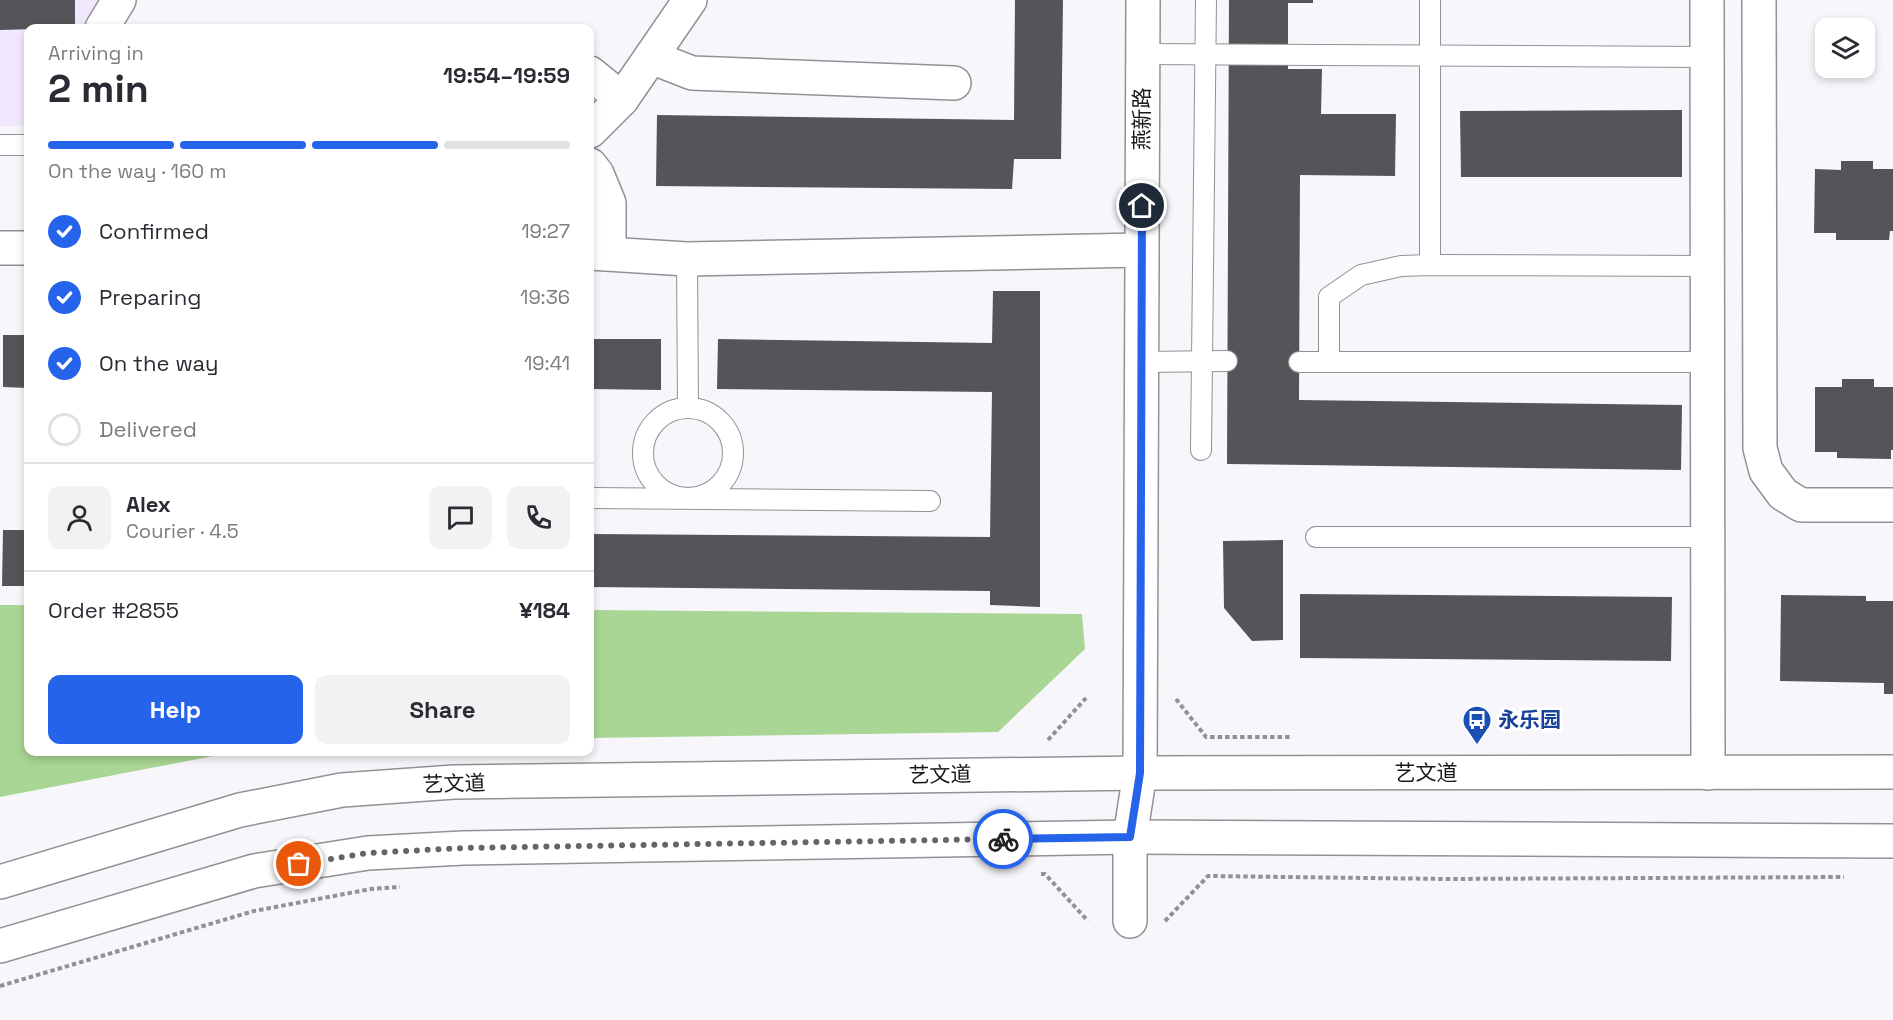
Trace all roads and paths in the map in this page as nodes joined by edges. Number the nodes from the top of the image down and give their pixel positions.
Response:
1 (119, 0) edge
2 (690, 0) edge
3 (1143, 0) edge
4 (1206, 0) edge
5 (1430, 0) edge
6 (1707, 0) edge
7 (1760, 0) edge
8 (104, 24) edge
9 (1143, 54) junction
10 (1205, 54) junction
11 (1430, 55) junction
12 (651, 57) junction
13 (1707, 57) junction
14 (594, 76) edge
15 (954, 83) dead end
16 (622, 99) junction
17 (594, 127) edge
18 (0, 145) edge
19 (24, 145) edge
20 (594, 170) edge
21 (0, 248) edge
22 (24, 248) edge
23 (1142, 250) junction
24 (599, 253) edge
25 (687, 259) junction
26 (1430, 265) junction
27 (1708, 266) junction
28 (1227, 361) dead end
29 (1141, 362) junction
30 (1202, 362) junction
31 (1299, 362) dead end
32 (1329, 362) junction
33 (1708, 362) junction
34 (688, 408) junction
35 (1201, 450) dead end
36 (594, 498) edge
37 (693, 498) junction
38 (930, 501) dead end
39 (1893, 505) edge
40 (1316, 537) dead end
41 (1708, 537) junction
42 (1176, 699) dead end
43 (1302, 737) dead end
44 (1893, 772) edge
45 (1140, 773) junction
46 (1708, 773) junction
47 (1130, 837) junction
48 (1893, 841) edge
49 (1033, 874) dead end
50 (1846, 876) dead end
51 (0, 882) edge
52 (405, 887) dead end
53 (1088, 921) dead end
54 (1130, 921) dead end
55 (1165, 921) dead end
56 (0, 946) edge
57 (0, 986) edge

1 - 8 main road
2 - 12 main road
3 - 9 main road, 燕新路
4 - 10 lane
5 - 11 lane
6 - 13 main road
7 - 39 main road
9 - 10 lane
9 - 23 main road, 燕新路
10 - 11 lane
10 - 30 lane
11 - 13 lane
11 - 26 lane
12 - 15 main road
12 - 16 main road
13 - 27 main road
14 - 16 main road
16 - 17 main road
18 - 19 lane
20 - 24 main road
21 - 22 main road
23 - 25 main road
23 - 29 main road, 燕新路
24 - 25 main road
25 - 34 lane
26 - 27 lane
26 - 32 lane
27 - 33 main road
28 - 30 lane
29 - 30 lane
29 - 45 main road, 燕新路
30 - 35 lane
31 - 32 lane
32 - 33 lane
33 - 41 main road
34 - 37 lane
34 - 37 lane
36 - 37 lane
37 - 38 lane
40 - 41 lane
41 - 46 main road
42 - 43 path
44 - 46 main road, 艺文道
45 - 46 main road, 艺文道
45 - 47 main road, 燕新路
45 - 51 main road, 艺文道
47 - 48 main road
47 - 54 main road, 燕新路
47 - 56 main road
49 - 53 path
50 - 55 path
52 - 57 path

